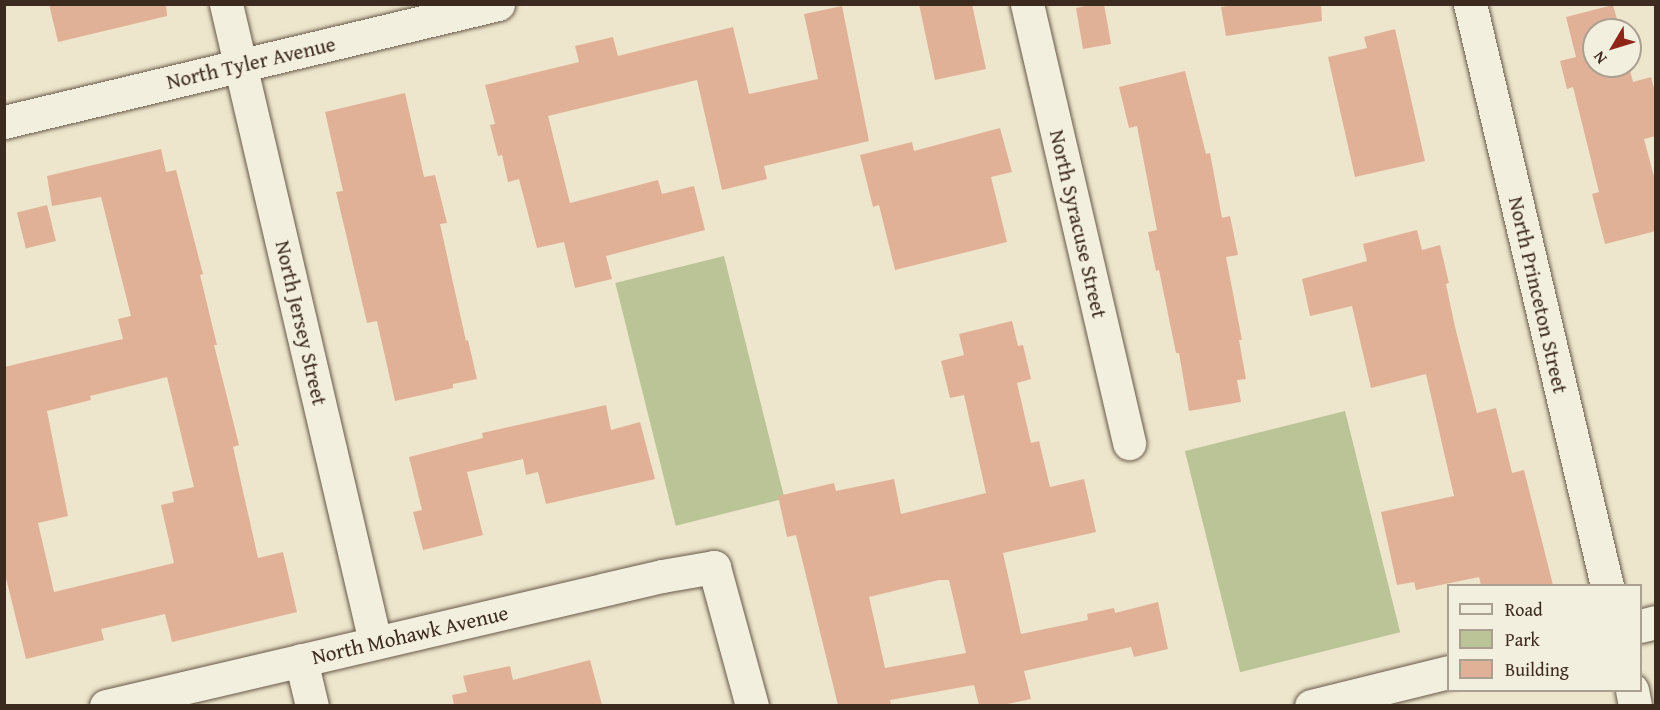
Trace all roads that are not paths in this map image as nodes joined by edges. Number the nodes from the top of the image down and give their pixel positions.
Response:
1 (226, 4) edge
2 (498, 4) edge
3 (1027, 4) edge
4 (1470, 4) edge
5 (241, 66) junction
6 (4, 122) edge
7 (1129, 443) dead end
8 (1607, 584) edge
9 (375, 642) junction
10 (301, 660) junction
11 (1447, 672) edge
12 (106, 705) edge
13 (312, 705) edge
14 (752, 705) edge
15 (1311, 705) edge

1 - 5 street, North Jersey Street
2 - 5 street, North Tyler Avenue
3 - 7 street, North Syracuse Street
4 - 8 street, North Princeton Street
5 - 6 street, North Tyler Avenue
5 - 9 street, North Jersey Street
9 - 10 street, North Mohawk Avenue
9 - 14 street, North Mohawk Avenue
10 - 12 street, North Mohawk Avenue
10 - 13 street
11 - 15 street

